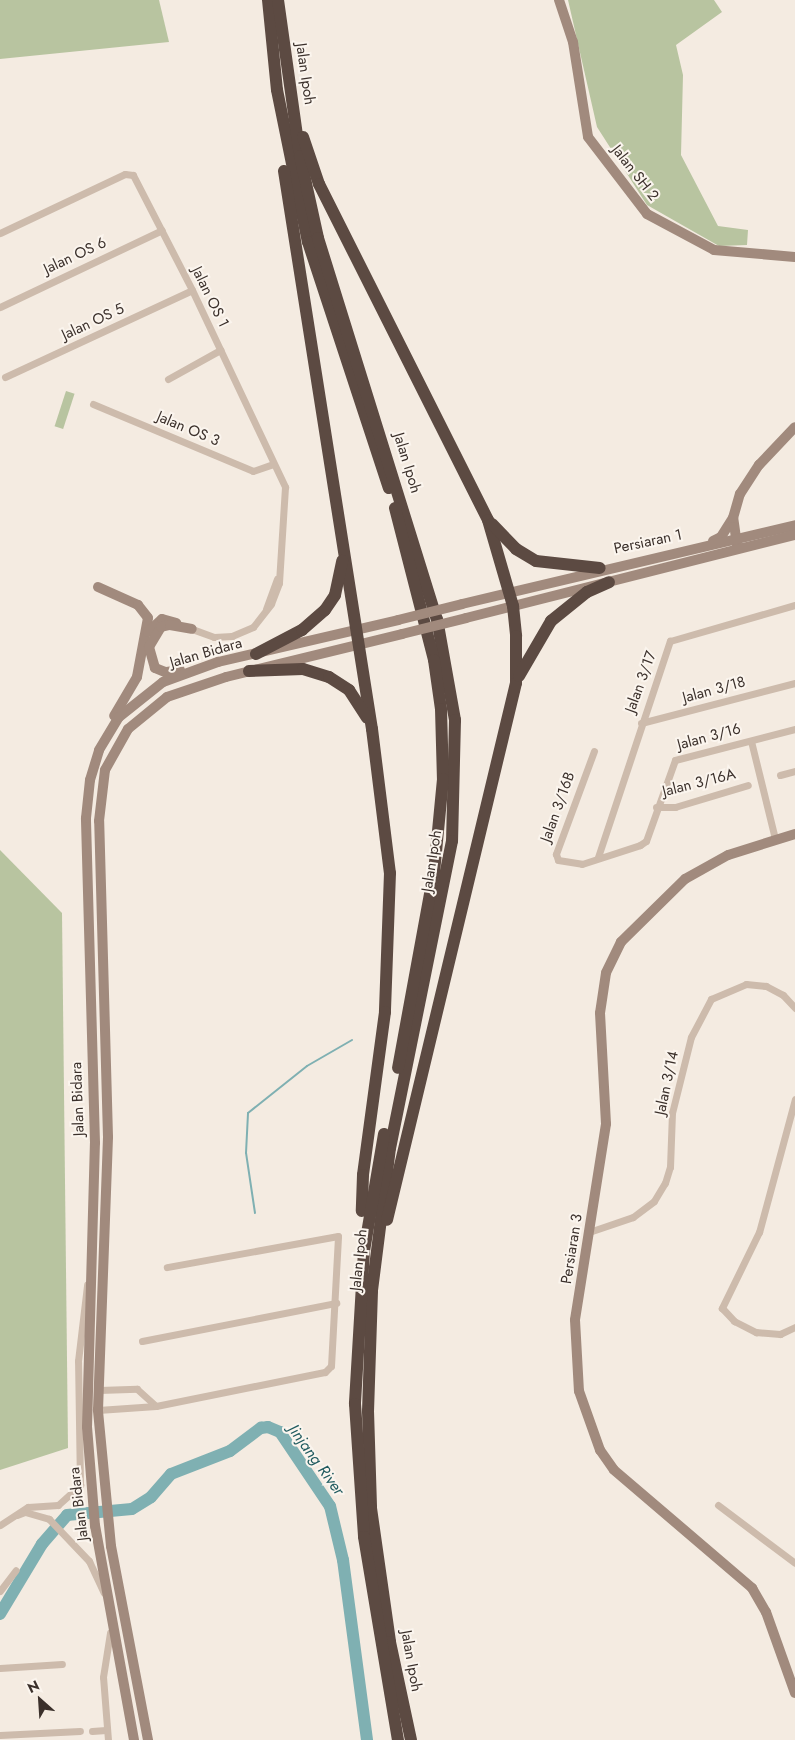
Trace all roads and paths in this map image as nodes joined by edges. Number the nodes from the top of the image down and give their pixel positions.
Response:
1 (264, 0) edge
2 (268, 0) edge
3 (278, 0) edge
4 (559, 0) edge
5 (294, 116) junction
6 (162, 230) junction
7 (0, 233) edge
8 (795, 257) edge
9 (192, 290) junction
10 (0, 307) edge
11 (220, 350) junction
12 (5, 377) dead end
13 (168, 379) dead end
14 (93, 404) dead end
15 (795, 428) edge
16 (273, 464) junction
17 (340, 514) junction
18 (734, 518) junction
19 (488, 520) junction
20 (795, 525) edge
21 (795, 536) edge
22 (736, 539) junction
23 (705, 545) junction
24 (739, 550) junction
25 (600, 568) junction
26 (609, 582) junction
27 (98, 587) dead end
28 (509, 591) junction
29 (462, 604) joint
30 (795, 605) edge
31 (513, 606) junction
32 (466, 618) joint
33 (192, 629) junction
34 (357, 631) junction
35 (143, 640) junction
36 (359, 645) junction
37 (256, 654) junction
38 (218, 662) junction
39 (249, 670) junction
40 (516, 682) junction
41 (795, 683) edge
42 (641, 723) junction
43 (372, 729) junction
44 (795, 729) edge
45 (751, 741) junction
46 (594, 751) dead end
47 (795, 771) edge
48 (780, 775) dead end
49 (748, 785) dead end
50 (656, 808) junction
51 (86, 818) junction
52 (795, 834) edge
53 (775, 839) junction
54 (598, 857) junction
55 (795, 1008) edge
56 (795, 1098) edge
57 (592, 1231) junction
58 (364, 1251) junction
59 (168, 1267) dead end
60 (89, 1274) junction
61 (372, 1291) junction
62 (336, 1303) junction
63 (795, 1328) edge
64 (142, 1341) dead end
65 (99, 1390) junction
66 (156, 1406) junction
67 (98, 1410) junction
68 (90, 1480) junction
69 (718, 1504) dead end
70 (7, 1519) junction
71 (0, 1525) edge
72 (795, 1563) edge
73 (16, 1570) dead end
74 (0, 1591) edge
75 (108, 1601) junction
76 (62, 1664) dead end
77 (0, 1668) edge
78 (795, 1693) edge
79 (106, 1730) junction
80 (92, 1731) dead end
81 (80, 1732) dead end
82 (0, 1734) edge
83 (108, 1740) edge
84 (134, 1740) edge
85 (148, 1740) edge
86 (398, 1740) edge
87 (411, 1740) edge

1 - 17 highway
2 - 58 highway, Jalan Ipoh
3 - 5 highway, Jalan Ipoh
4 - 8 main road, Jalan SH 2
5 - 19 highway
5 - 61 highway, Jalan Ipoh
6 - 7 street, Jalan OS 1
6 - 9 street, Jalan OS 1
6 - 10 street, Jalan OS 6
9 - 11 street, Jalan OS 1
9 - 12 street, Jalan OS 5
11 - 13 street
11 - 16 street, Jalan OS 1
14 - 16 street, Jalan OS 3
15 - 18 main road
16 - 33 street, Jalan OS 1
17 - 34 highway
17 - 37 highway
18 - 22 main road
18 - 23 main road
19 - 25 highway
19 - 28 highway
20 - 22 main road, Persiaran 1
21 - 24 main road, Persiaran 1
22 - 23 main road, Persiaran 1
22 - 24 main road
23 - 25 main road, Persiaran 1
24 - 26 main road, Persiaran 1
25 - 28 main road, Persiaran 1
26 - 31 main road, Persiaran 1
26 - 40 highway
27 - 35 main road
28 - 29 main road, Persiaran 1
28 - 31 highway
29 - 34 main road, Jalan Bidara, bridge
30 - 42 street, Jalan 3/17
31 - 32 main road, Persiaran 1
31 - 40 highway
32 - 36 main road, Jalan Bidara, bridge
33 - 35 main road
33 - 38 main road
34 - 36 highway
34 - 37 main road, Jalan Bidara
35 - 51 main road
36 - 39 main road, Jalan Bidara
36 - 43 highway
37 - 38 main road, Jalan Bidara
38 - 51 main road, Jalan Bidara
39 - 43 highway
39 - 65 main road, Jalan Bidara
40 - 61 highway
41 - 42 street, Jalan 3/18
42 - 54 street, Jalan 3/17
43 - 58 highway
44 - 45 street, Jalan 3/16
45 - 50 street, Jalan 3/16
45 - 53 street
46 - 54 street, Jalan 3/16B
47 - 48 street
49 - 50 street, Jalan 3/16A
50 - 54 street, Jalan 3/16
51 - 60 main road, Jalan Bidara
52 - 53 main road, Persiaran 3
53 - 57 main road, Persiaran 3
55 - 57 street, Jalan 3/14
56 - 63 street
57 - 78 main road, Persiaran 3
58 - 86 highway, Jalan Ipoh
59 - 62 street
60 - 68 main road, Jalan Bidara
60 - 70 street
61 - 87 highway, Jalan Ipoh
62 - 64 street
62 - 66 street
65 - 66 street
65 - 67 main road, Jalan Bidara
65 - 68 main road
66 - 67 street
67 - 85 main road, Jalan Bidara
68 - 75 main road, Jalan Bidara
69 - 72 street
70 - 71 street
70 - 75 street
73 - 74 street
75 - 79 street
75 - 84 main road, Jalan Bidara
76 - 77 street
79 - 80 street
79 - 83 street
81 - 82 street

